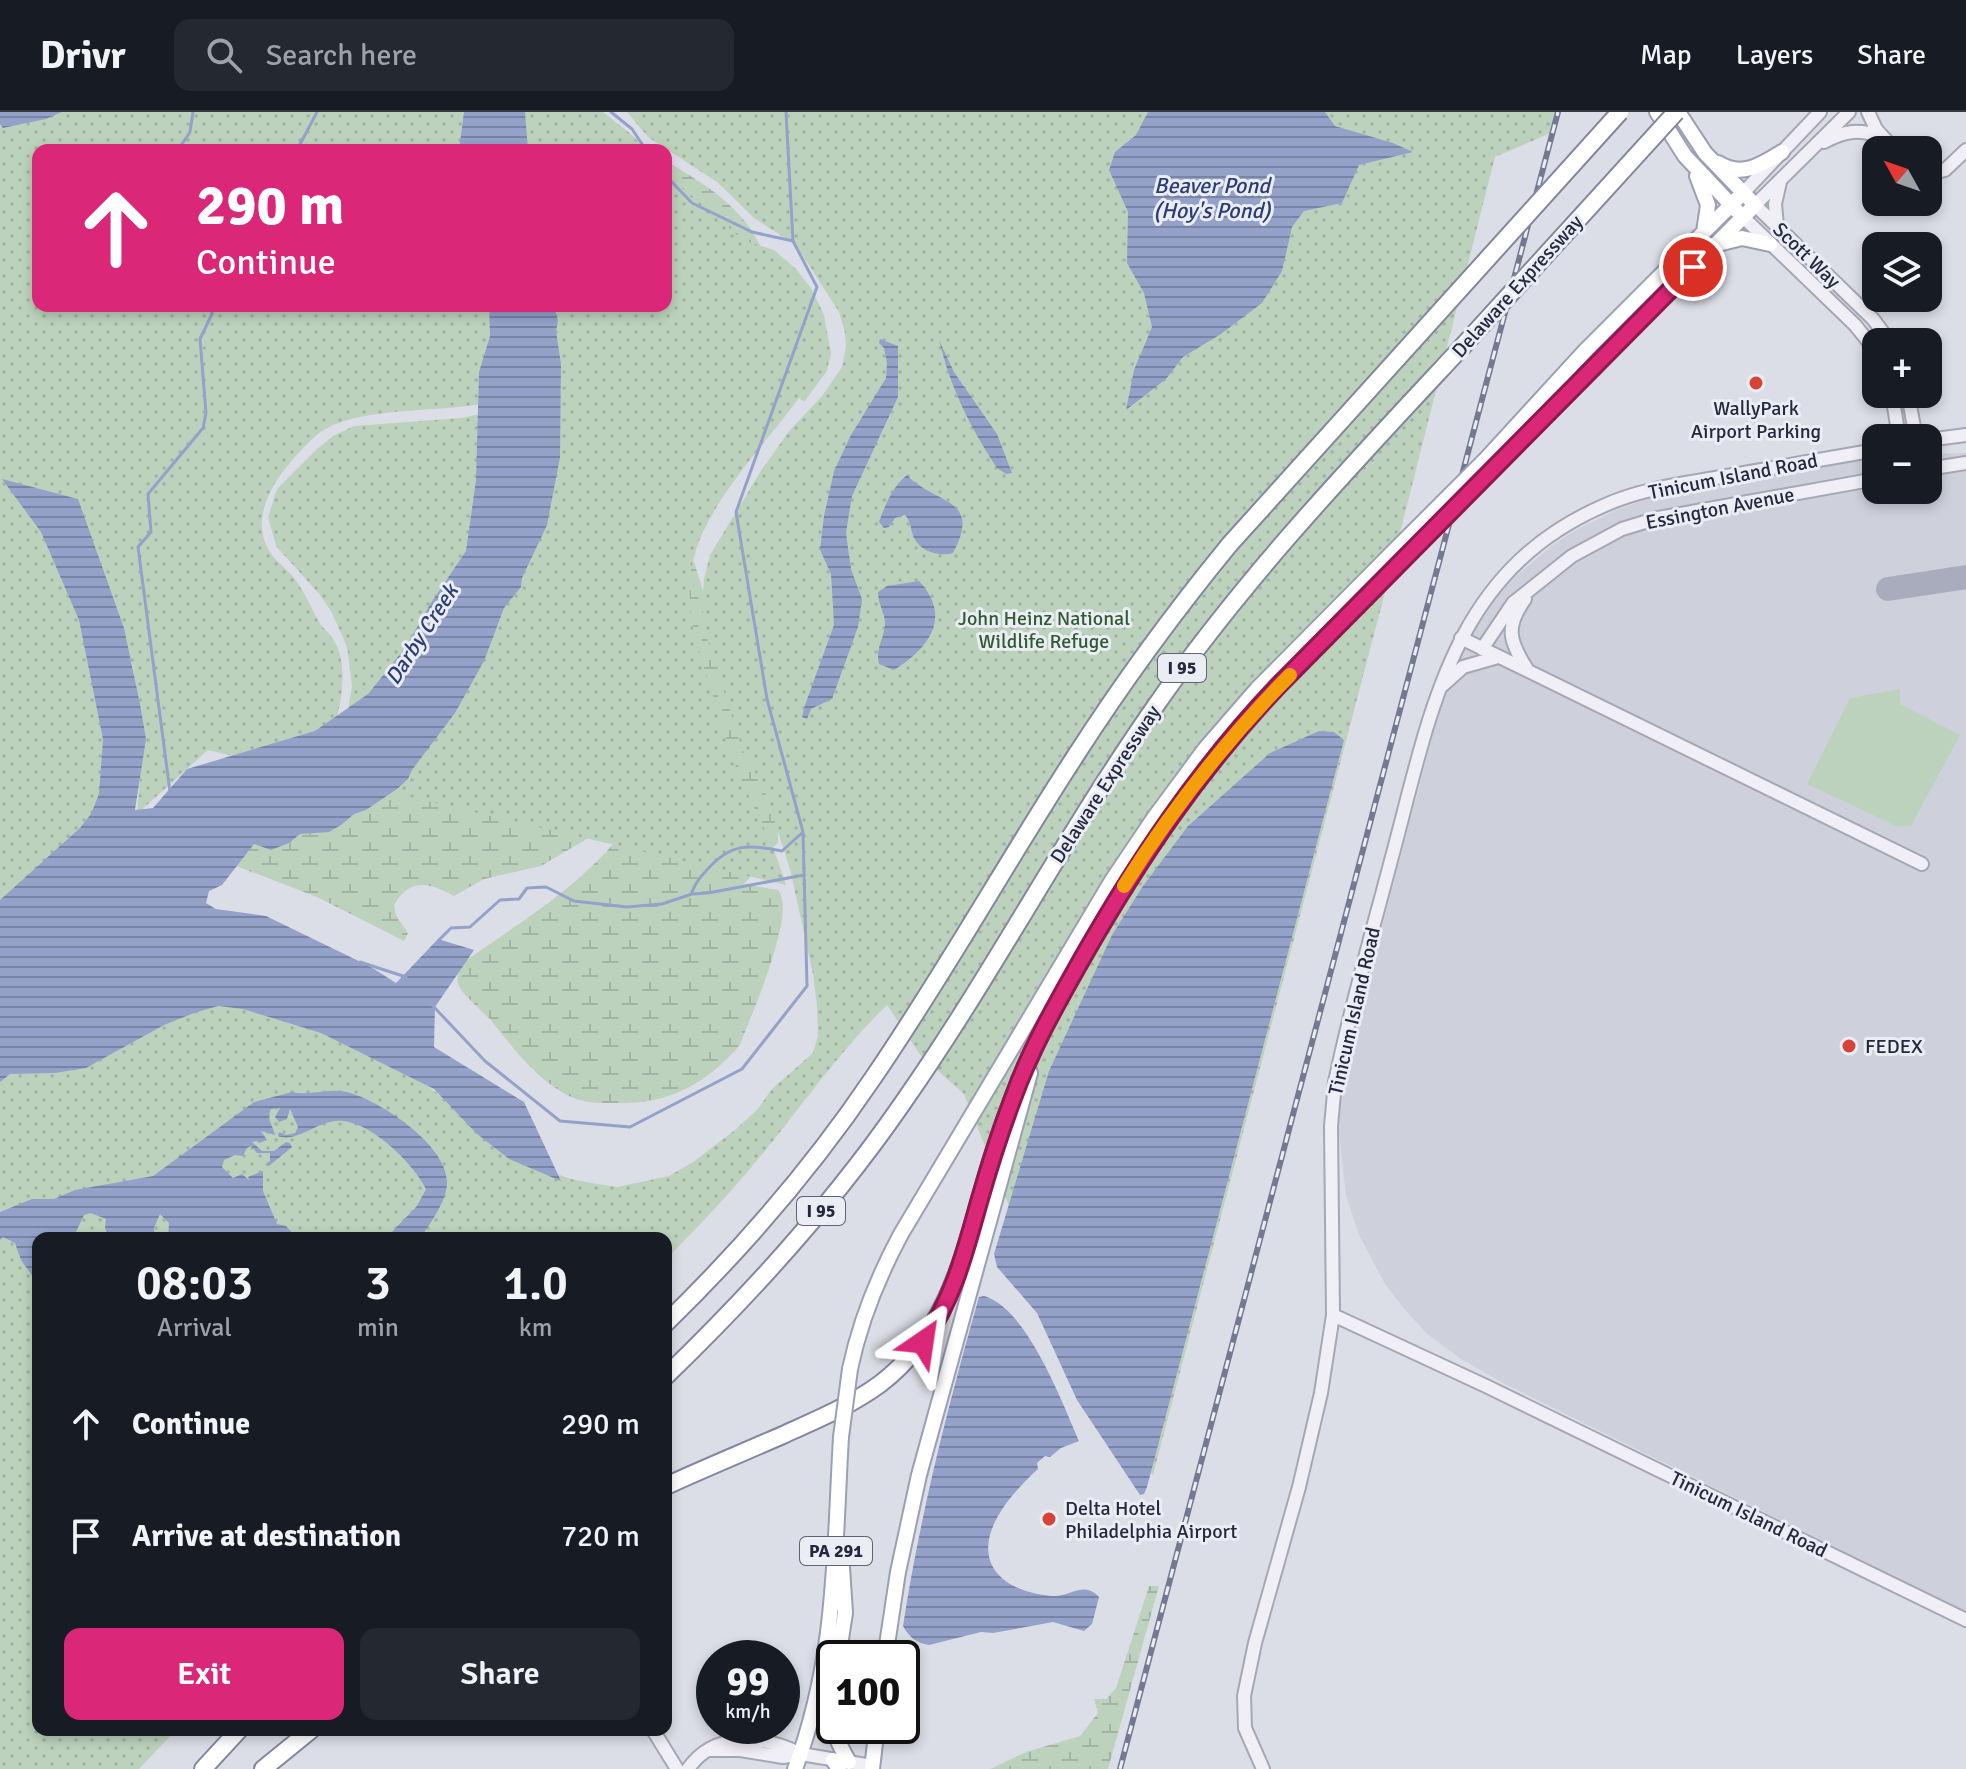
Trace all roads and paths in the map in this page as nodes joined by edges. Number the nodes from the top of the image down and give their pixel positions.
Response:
1 (1620, 112) edge
2 (1657, 112) edge
3 (1677, 112) edge
4 (1820, 112) edge
5 (1849, 112) edge
6 (1868, 112) edge
7 (1879, 136) edge
8 (1881, 136) edge
9 (1811, 149) junction
10 (1966, 150) edge
11 (1782, 152) junction
12 (1705, 153) junction
13 (1692, 165) junction
14 (1942, 171) edge
15 (1780, 180) junction
16 (1743, 193) junction
17 (1731, 205) junction
18 (1755, 205) junction
19 (1743, 217) junction
20 (1777, 226) junction
21 (1704, 233) junction
22 (1770, 244) junction
23 (1714, 246) junction
24 (1866, 313) junction
25 (1855, 325) junction
26 (1878, 328) edge
27 (1862, 334) edge
28 (1966, 435) edge
29 (1942, 438) edge
30 (1862, 452) edge
31 (1966, 463) edge
32 (1942, 467) edge
33 (1862, 482) edge
34 (1534, 587) junction
35 (1461, 638) junction
36 (1482, 649) junction
37 (1498, 657) junction
38 (1528, 671) junction
39 (1438, 690) junction
40 (1922, 864) dead end
41 (1065, 988) junction
42 (1333, 1315) junction
43 (672, 1317) edge
44 (672, 1370) edge
45 (672, 1483) edge
46 (837, 1529) junction
47 (1966, 1620) edge
48 (840, 1640) edge
49 (888, 1640) edge
50 (233, 1736) edge
51 (287, 1736) edge
52 (304, 1736) edge
53 (657, 1736) edge
54 (837, 1744) edge
55 (875, 1744) edge
56 (801, 1754) junction
57 (841, 1764) edge
58 (872, 1768) edge
59 (203, 1769) edge
60 (253, 1769) edge
61 (263, 1769) edge
62 (677, 1769) edge
63 (688, 1769) edge
64 (795, 1769) edge
65 (1263, 1769) edge

1 - 43 highway, Delaware Expressway / I 95, bridge
2 - 13 main road
3 - 12 main road
3 - 44 highway, Delaware Expressway / I 95, bridge
4 - 11 street
5 - 9 street
6 - 8 street
7 - 9 street
9 - 15 street
10 - 14 street
11 - 12 main road
11 - 16 street
12 - 16 main road
13 - 17 main road
13 - 21 main road
15 - 18 street
15 - 20 street
16 - 17 main road
16 - 18 main road
17 - 19 main road
17 - 21 main road
18 - 19 main road, PA 291
18 - 20 street, Scott Way
19 - 22 street, Scott Way
19 - 23 main road, PA 291
20 - 24 street, Scott Way
21 - 46 main road, PA 291, bridge
22 - 23 main road
22 - 25 street, Scott Way
23 - 41 main road, PA 291, bridge
24 - 25 street
24 - 26 street, Scott Way
25 - 27 street, Scott Way
28 - 29 street
30 - 35 street, Tinicum Island Road
31 - 32 street
33 - 34 street, Essington Avenue
34 - 36 street, Essington Avenue
34 - 38 street
35 - 36 street
35 - 39 street, Tinicum Island Road
36 - 37 street
37 - 38 street
37 - 39 street
38 - 40 street
39 - 42 street, Tinicum Island Road
41 - 45 highway
41 - 49 main road, PA 291
42 - 47 street, Tinicum Island Road
42 - 65 street
46 - 48 main road
46 - 56 main road, PA 291
50 - 59 highway
51 - 60 highway
52 - 61 highway
53 - 62 street
54 - 57 main road
55 - 58 main road
56 - 57 street
56 - 63 street
56 - 64 main road, PA 291
57 - 58 street

